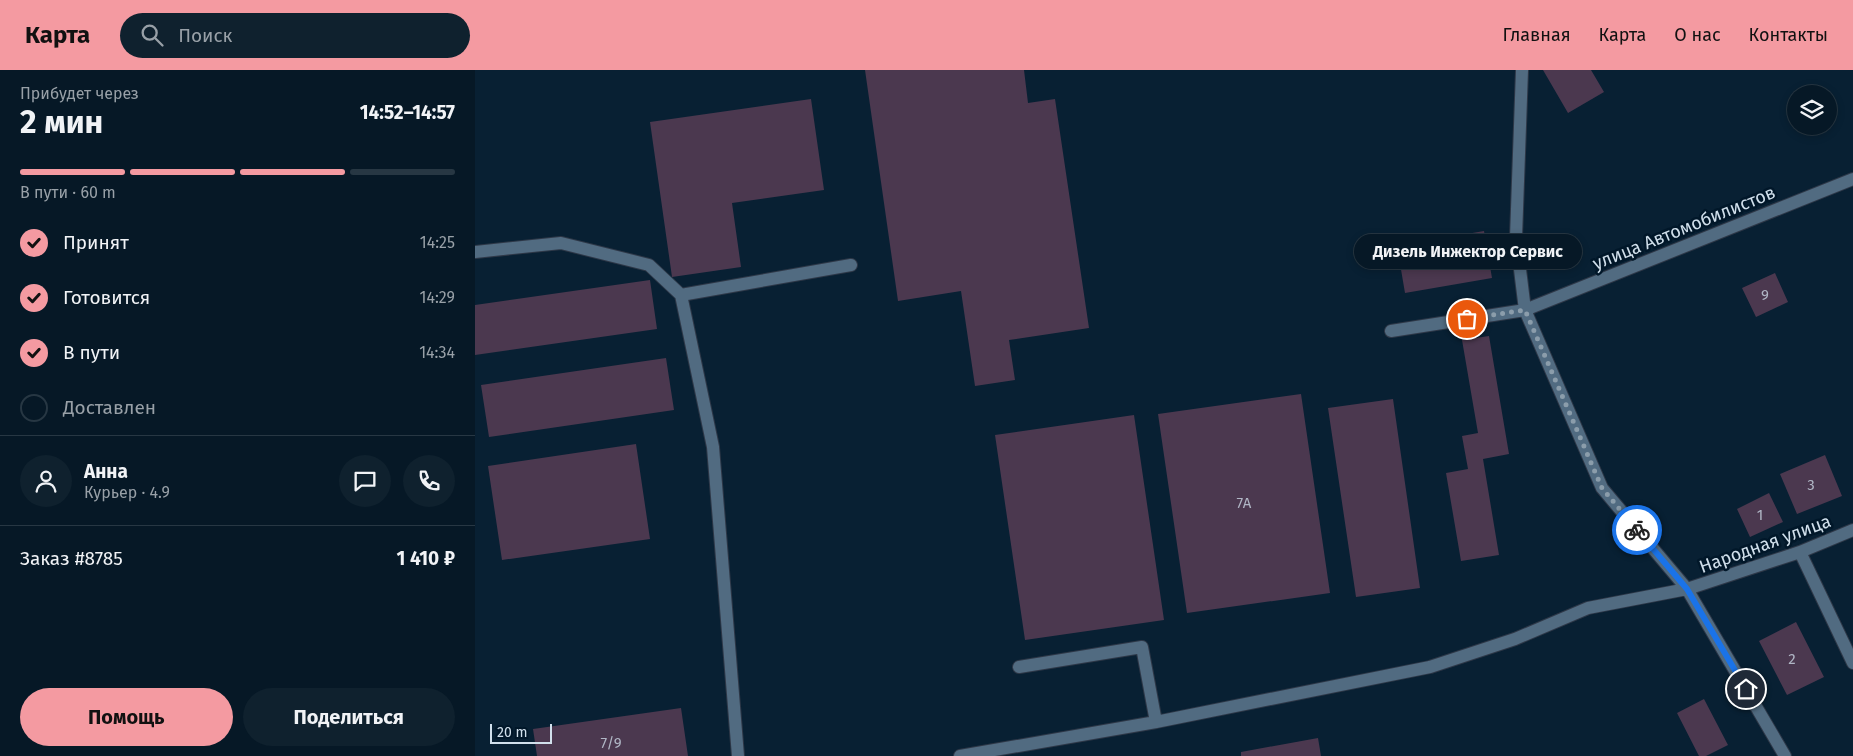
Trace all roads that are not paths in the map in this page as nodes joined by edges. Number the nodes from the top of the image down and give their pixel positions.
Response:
1 (1522, 70) edge
2 (1853, 179) edge
3 (475, 252) edge
4 (851, 265) dead end
5 (681, 294) junction
6 (1525, 310) junction
7 (1391, 332) dead end
8 (1853, 530) edge
9 (1800, 552) junction
10 (1687, 589) junction
11 (1853, 663) edge
12 (1019, 667) dead end
13 (1157, 722) junction
14 (738, 756) edge
15 (960, 756) edge
16 (1785, 756) edge

1 - 6 street
2 - 6 street, улица Автомобилистов
3 - 5 street
4 - 5 street
5 - 14 street
6 - 7 street, улица Автомобилистов
6 - 10 street
8 - 9 street, Народная улица
9 - 10 street, Народная улица
9 - 11 street
10 - 13 street, Народная улица
10 - 16 street
12 - 13 street
13 - 15 street, Народная улица

